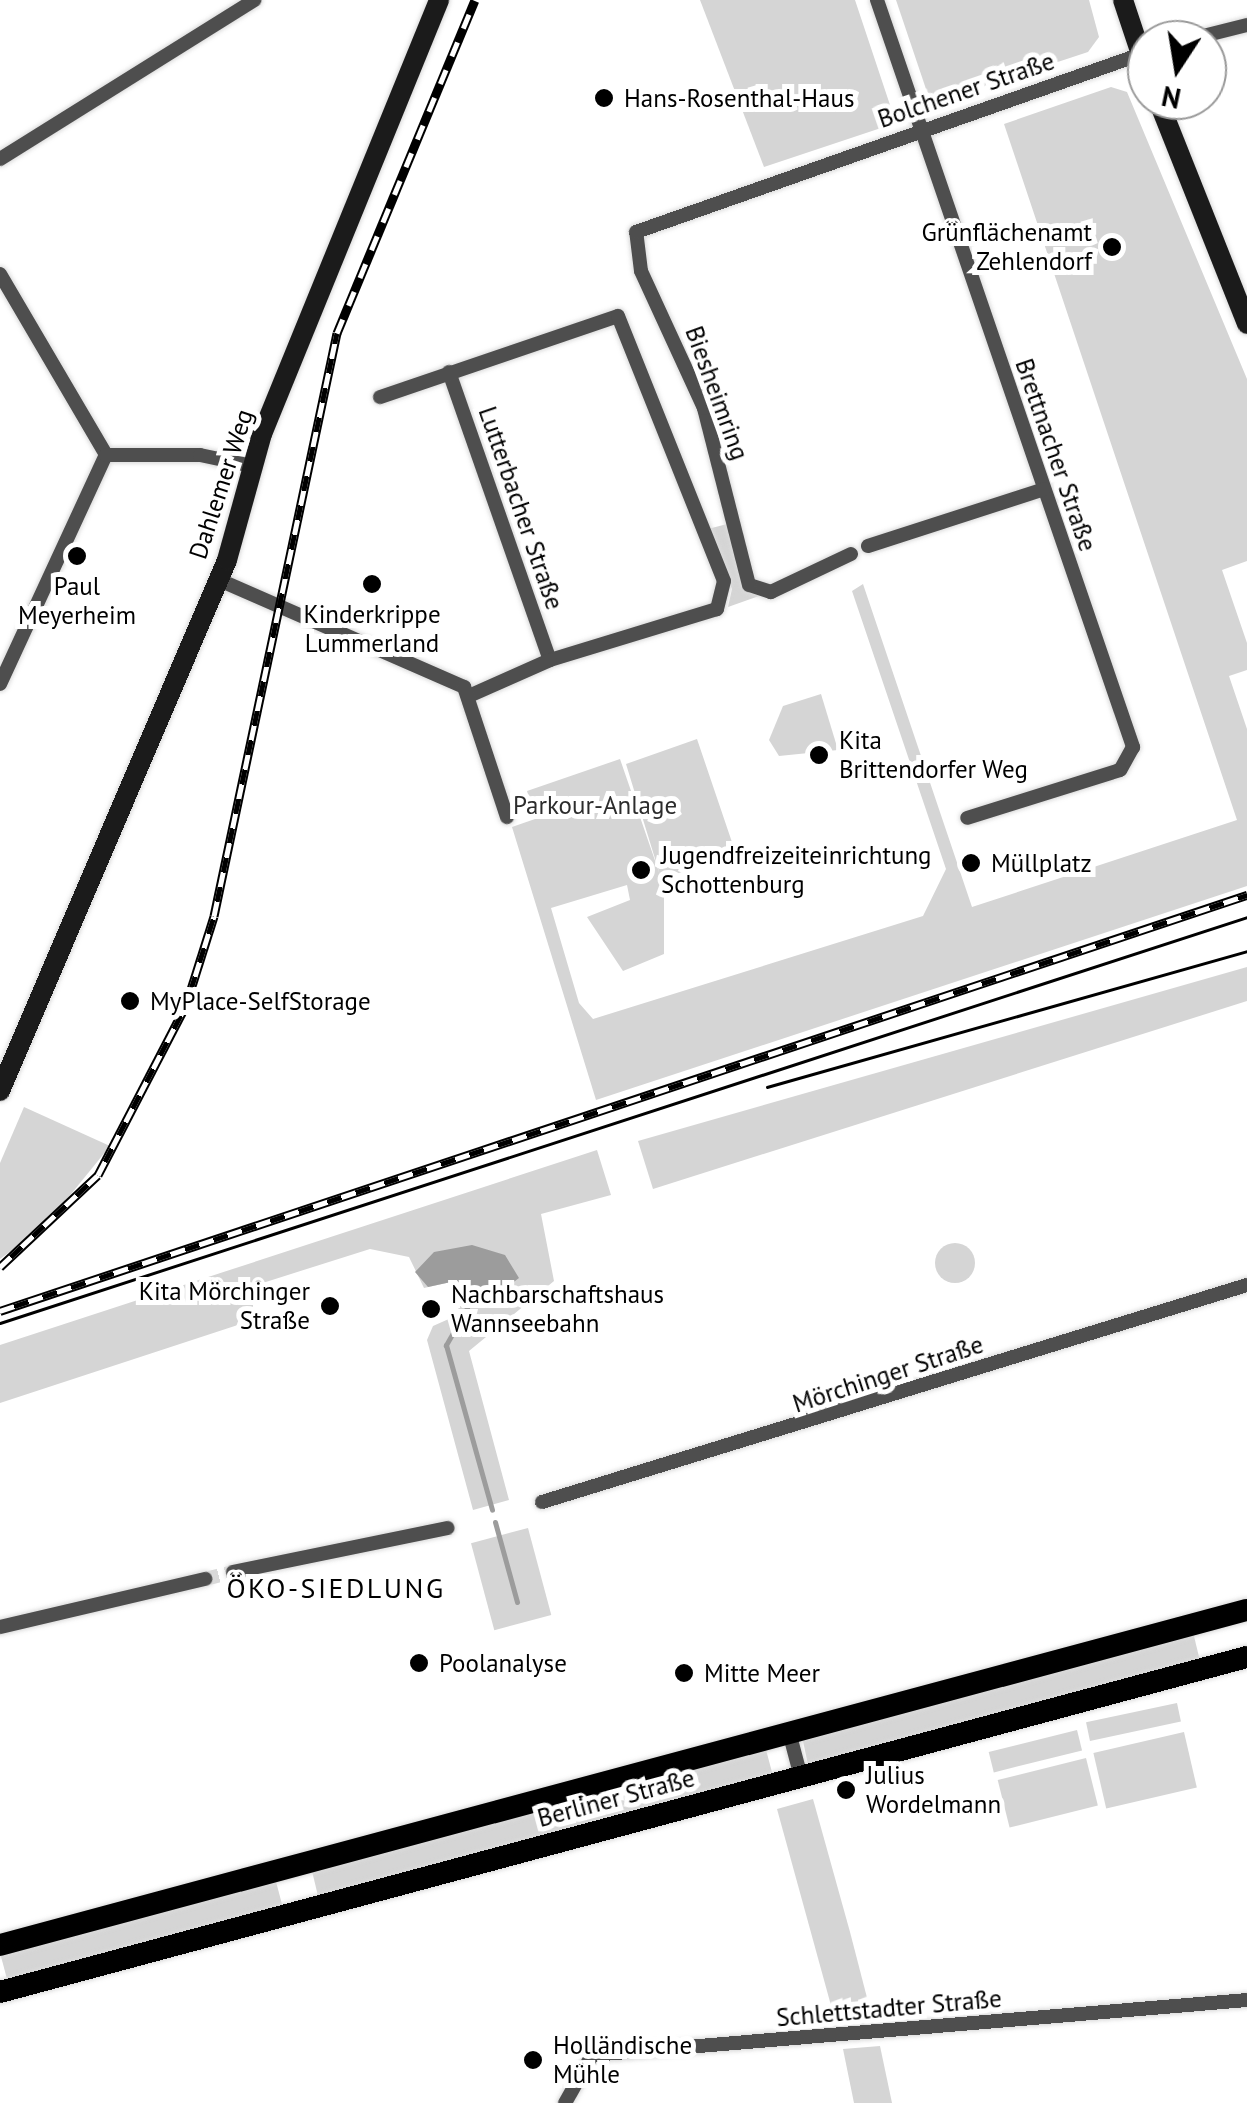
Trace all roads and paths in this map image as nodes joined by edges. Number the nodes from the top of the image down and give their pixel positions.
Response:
1 (254, 0) edge
2 (438, 0) edge
3 (876, 0) edge
4 (1127, 66) edge
5 (1166, 120) edge
6 (920, 130) junction
7 (0, 159) edge
8 (750, 188) joint
9 (0, 274) edge
10 (1247, 324) edge
11 (450, 372) junction
12 (380, 397) dead end
13 (106, 455) junction
14 (252, 466) junction
15 (1044, 489) junction
16 (868, 546) dead end
17 (850, 554) dead end
18 (218, 578) junction
19 (550, 660) junction
20 (0, 684) edge
21 (470, 695) junction
22 (507, 817) dead end
23 (966, 818) dead end
24 (0, 1091) edge
25 (1247, 1285) edge
26 (542, 1502) dead end
27 (448, 1528) dead end
28 (233, 1572) tunnel mouth
29 (205, 1579) tunnel mouth
30 (1247, 1610) edge
31 (0, 1628) edge
32 (1247, 1657) edge
33 (789, 1732) junction
34 (800, 1777) junction
35 (0, 1945) edge
36 (0, 1992) edge
37 (1247, 2000) edge
38 (564, 2103) edge

1 - 7 street
2 - 14 main road, Dahlemer Weg
3 - 6 street, Brettnacher Straße
4 - 6 street, Bolchener Straße
5 - 10 main road
6 - 8 street, Bolchener Straße
6 - 15 street, Brettnacher Straße
8 - 17 street, Biesheimring
9 - 13 street
11 - 12 street
11 - 19 street, Lutterbacher Straße
11 - 19 street
13 - 14 street
13 - 20 street
14 - 18 main road, Dahlemer Weg
15 - 16 street
15 - 23 street, Brettnacher Straße
18 - 21 street
18 - 24 main road, Dahlemer Weg
19 - 21 street
21 - 22 street
25 - 26 street, Mörchinger Straße
27 - 28 street
29 - 31 street
30 - 33 main road, Berliner Straße
32 - 34 main road, Berliner Straße
33 - 34 street
33 - 35 main road, Berliner Straße
34 - 36 main road, Berliner Straße
37 - 38 street, Schlettstadter Straße

